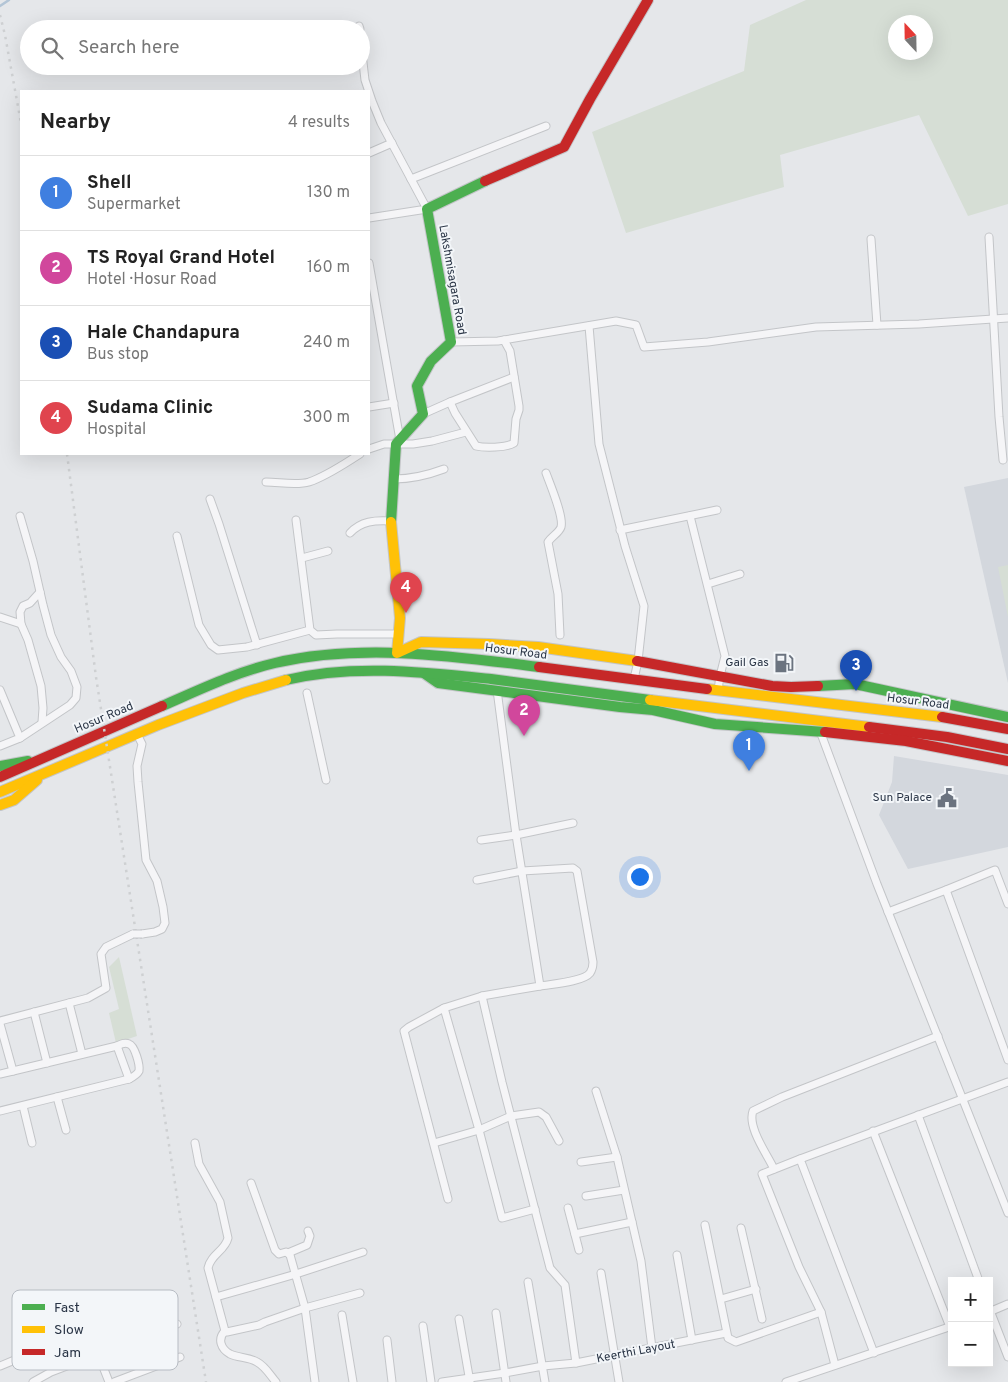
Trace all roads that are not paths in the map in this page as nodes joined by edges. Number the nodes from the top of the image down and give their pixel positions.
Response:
1 (648, 0) edge
2 (364, 75) edge
3 (368, 90) edge
4 (370, 96) edge
5 (546, 126) dead end
6 (392, 143) junction
7 (370, 153) edge
8 (411, 179) junction
9 (427, 209) junction
10 (370, 218) edge
11 (989, 237) dead end
12 (871, 239) dead end
13 (370, 269) edge
14 (1008, 318) edge
15 (994, 319) junction
16 (877, 325) junction
17 (589, 326) junction
18 (504, 340) junction
19 (451, 342) junction
20 (514, 377) junction
21 (450, 402) junction
22 (394, 403) junction
23 (370, 407) edge
24 (423, 414) junction
25 (466, 432) junction
26 (398, 442) junction
27 (370, 449) edge
28 (358, 455) edge
29 (1003, 460) dead end
30 (444, 469) dead end
31 (546, 473) dead end
32 (394, 479) junction
33 (266, 482) dead end
34 (210, 500) dead end
35 (717, 510) dead end
36 (20, 516) dead end
37 (690, 516) junction
38 (296, 520) dead end
39 (391, 521) junction
40 (620, 530) junction
41 (350, 533) dead end
42 (178, 536) dead end
43 (328, 551) dead end
44 (302, 558) junction
45 (740, 574) dead end
46 (708, 584) junction
47 (40, 592) junction
48 (0, 617) edge
49 (21, 624) junction
50 (310, 630) junction
51 (399, 634) junction
52 (560, 635) dead end
53 (257, 645) junction
54 (397, 653) junction
55 (638, 661) junction
56 (425, 674) junction
57 (720, 676) junction
58 (634, 679) junction
59 (0, 690) edge
60 (497, 690) junction
61 (718, 690) junction
62 (307, 693) dead end
63 (1008, 717) edge
64 (42, 722) junction
65 (1008, 729) edge
66 (820, 731) junction
67 (137, 734) junction
68 (20, 738) junction
69 (0, 746) edge
70 (1008, 749) edge
71 (38, 760) junction
72 (1008, 761) edge
73 (0, 766) edge
74 (0, 777) edge
75 (40, 777) junction
76 (326, 780) dead end
77 (0, 792) edge
78 (0, 805) edge
79 (573, 824) dead end
80 (516, 835) junction
81 (481, 840) dead end
82 (522, 871) junction
83 (477, 880) dead end
84 (946, 890) junction
85 (1008, 904) edge
86 (888, 912) junction
87 (540, 986) junction
88 (482, 996) junction
89 (69, 1003) junction
90 (444, 1008) junction
91 (34, 1012) junction
92 (0, 1022) edge
93 (938, 1036) junction
94 (2, 1039) edge
95 (117, 1046) junction
96 (82, 1054) junction
97 (1008, 1060) edge
98 (47, 1062) junction
99 (13, 1071) junction
100 (0, 1074) edge
101 (129, 1079) junction
102 (1008, 1082) edge
103 (596, 1091) dead end
104 (57, 1097) junction
105 (963, 1099) junction
106 (23, 1106) junction
107 (0, 1111) edge
108 (918, 1115) junction
109 (511, 1116) junction
110 (66, 1130) dead end
111 (479, 1130) junction
112 (873, 1131) junction
113 (560, 1141) dead end
114 (32, 1143) dead end
115 (195, 1143) dead end
116 (434, 1143) junction
117 (617, 1157) junction
118 (800, 1159) junction
119 (581, 1162) dead end
120 (774, 1169) junction
121 (251, 1183) dead end
122 (624, 1190) junction
123 (586, 1196) dead end
124 (448, 1198) dead end
125 (568, 1208) dead end
126 (535, 1209) junction
127 (1008, 1213) edge
128 (632, 1222) junction
129 (705, 1225) dead end
130 (741, 1228) dead end
131 (308, 1231) dead end
132 (575, 1234) junction
133 (579, 1250) dead end
134 (363, 1252) dead end
135 (288, 1253) junction
136 (677, 1255) dead end
137 (601, 1273) dead end
138 (296, 1274) junction
139 (978, 1277) edge
140 (528, 1282) dead end
141 (756, 1289) junction
142 (360, 1293) dead end
143 (216, 1297) junction
144 (720, 1299) junction
145 (1008, 1304) edge
146 (304, 1308) junction
147 (993, 1309) edge
148 (821, 1312) junction
149 (496, 1313) dead end
150 (342, 1315) dead end
151 (459, 1318) dead end
152 (993, 1318) edge
153 (762, 1319) dead end
154 (949, 1322) edge
155 (423, 1326) dead end
156 (948, 1328) edge
157 (225, 1331) junction
158 (726, 1333) junction
159 (387, 1340) dead end
160 (692, 1340) junction
161 (652, 1348) junction
162 (874, 1352) junction
163 (614, 1356) junction
164 (1008, 1357) edge
165 (12, 1360) edge
166 (576, 1363) junction
167 (0, 1366) edge
168 (543, 1366) junction
169 (835, 1366) junction
170 (56, 1370) edge
171 (104, 1370) edge
172 (146, 1370) edge
173 (505, 1373) junction
174 (470, 1380) edge
175 (32, 1382) edge
176 (109, 1382) edge
177 (114, 1382) edge
178 (276, 1382) edge
179 (315, 1382) edge
180 (353, 1382) edge
181 (392, 1382) edge
182 (431, 1382) edge
183 (442, 1382) edge
184 (506, 1382) edge
185 (545, 1382) edge
186 (619, 1382) edge
187 (786, 1382) edge

1 - 9 main road
2 - 3 street
4 - 6 street
5 - 8 street
6 - 7 street
6 - 8 street
8 - 9 street
9 - 10 street
9 - 19 main road, Lakshmisagara Road
11 - 15 street
12 - 16 street
13 - 22 street
14 - 15 street
15 - 16 street
15 - 29 street
16 - 17 street
17 - 18 street
17 - 40 street
18 - 19 street
18 - 20 street
19 - 24 main road, Lakshmisagara Road
20 - 21 street
20 - 25 street
21 - 24 street
21 - 25 street
22 - 23 street
22 - 26 street
24 - 26 main road
25 - 26 street
26 - 27 street
26 - 32 main road
28 - 33 street
30 - 32 street
31 - 52 street
32 - 39 main road
34 - 53 street
35 - 37 street
36 - 47 street
37 - 40 street
37 - 46 street
38 - 44 street
39 - 41 street
39 - 51 main road
40 - 55 street
42 - 53 street
43 - 44 street
44 - 50 street
45 - 46 street
46 - 57 street
47 - 49 street
47 - 64 street
48 - 49 street
49 - 64 street
50 - 51 street
50 - 53 street
51 - 54 main road
54 - 55 main road
54 - 58 main road, Hosur Road
54 - 71 main road, Hosur Road
55 - 57 main road
55 - 58 street
56 - 60 main road
56 - 67 main road
56 - 70 main road
57 - 61 street
57 - 63 main road
58 - 61 main road, Hosur Road
59 - 68 street
60 - 66 main road
60 - 80 street
61 - 65 main road, Hosur Road
62 - 76 street
64 - 68 street
66 - 72 main road
66 - 86 street
67 - 75 main road
67 - 89 street, bridge
68 - 69 street
71 - 73 main road
71 - 74 main road, Hosur Road
75 - 77 main road
75 - 78 main road
79 - 80 street
80 - 81 street
80 - 82 street
82 - 83 street
82 - 87 street
82 - 87 street
84 - 85 street
84 - 86 street
84 - 97 street
86 - 93 street
87 - 88 street
88 - 90 street
88 - 109 street
89 - 91 street
89 - 96 street
90 - 111 street
90 - 116 street
91 - 92 street
91 - 98 street
92 - 94 street
93 - 105 street
93 - 120 street
94 - 99 street
95 - 96 street
95 - 101 street
95 - 101 street
96 - 98 street
98 - 99 street
99 - 100 street
101 - 104 street
102 - 105 street
103 - 117 street
104 - 106 street
104 - 110 street
105 - 108 street
105 - 127 street
106 - 107 street
106 - 114 street
108 - 112 street
108 - 139 street
109 - 111 street
109 - 113 street
109 - 126 street
111 - 116 street
111 - 126 street
112 - 118 street
112 - 154 street
115 - 143 street
116 - 124 street
117 - 119 street
117 - 122 street
118 - 120 street
118 - 162 street
120 - 148 street
121 - 135 street
122 - 123 street
122 - 128 street
125 - 132 street
126 - 166 street
128 - 132 street
128 - 161 street
129 - 144 street
130 - 141 street
131 - 135 street
132 - 133 street
134 - 138 street
135 - 138 street
136 - 160 street
137 - 163 street
138 - 143 street
138 - 146 street
140 - 168 street
141 - 144 street
141 - 153 street
142 - 146 street
143 - 157 street
144 - 158 street
145 - 147 street
146 - 157 street
146 - 179 street
148 - 158 street, Keerthi Layout
148 - 169 street
149 - 173 street
150 - 180 street
151 - 174 street
152 - 164 street
155 - 182 street
156 - 162 street
157 - 178 street
158 - 160 street, Keerthi Layout
159 - 181 street
160 - 161 street, Keerthi Layout
161 - 163 street, Keerthi Layout
162 - 169 street
163 - 166 street, Keerthi Layout
163 - 186 street
165 - 167 street
166 - 168 street, Keerthi Layout
168 - 173 street, Keerthi Layout
168 - 185 street
169 - 187 street
170 - 175 street
171 - 176 street
172 - 177 street
173 - 174 street, Keerthi Layout
173 - 184 street
174 - 183 street, Keerthi Layout

